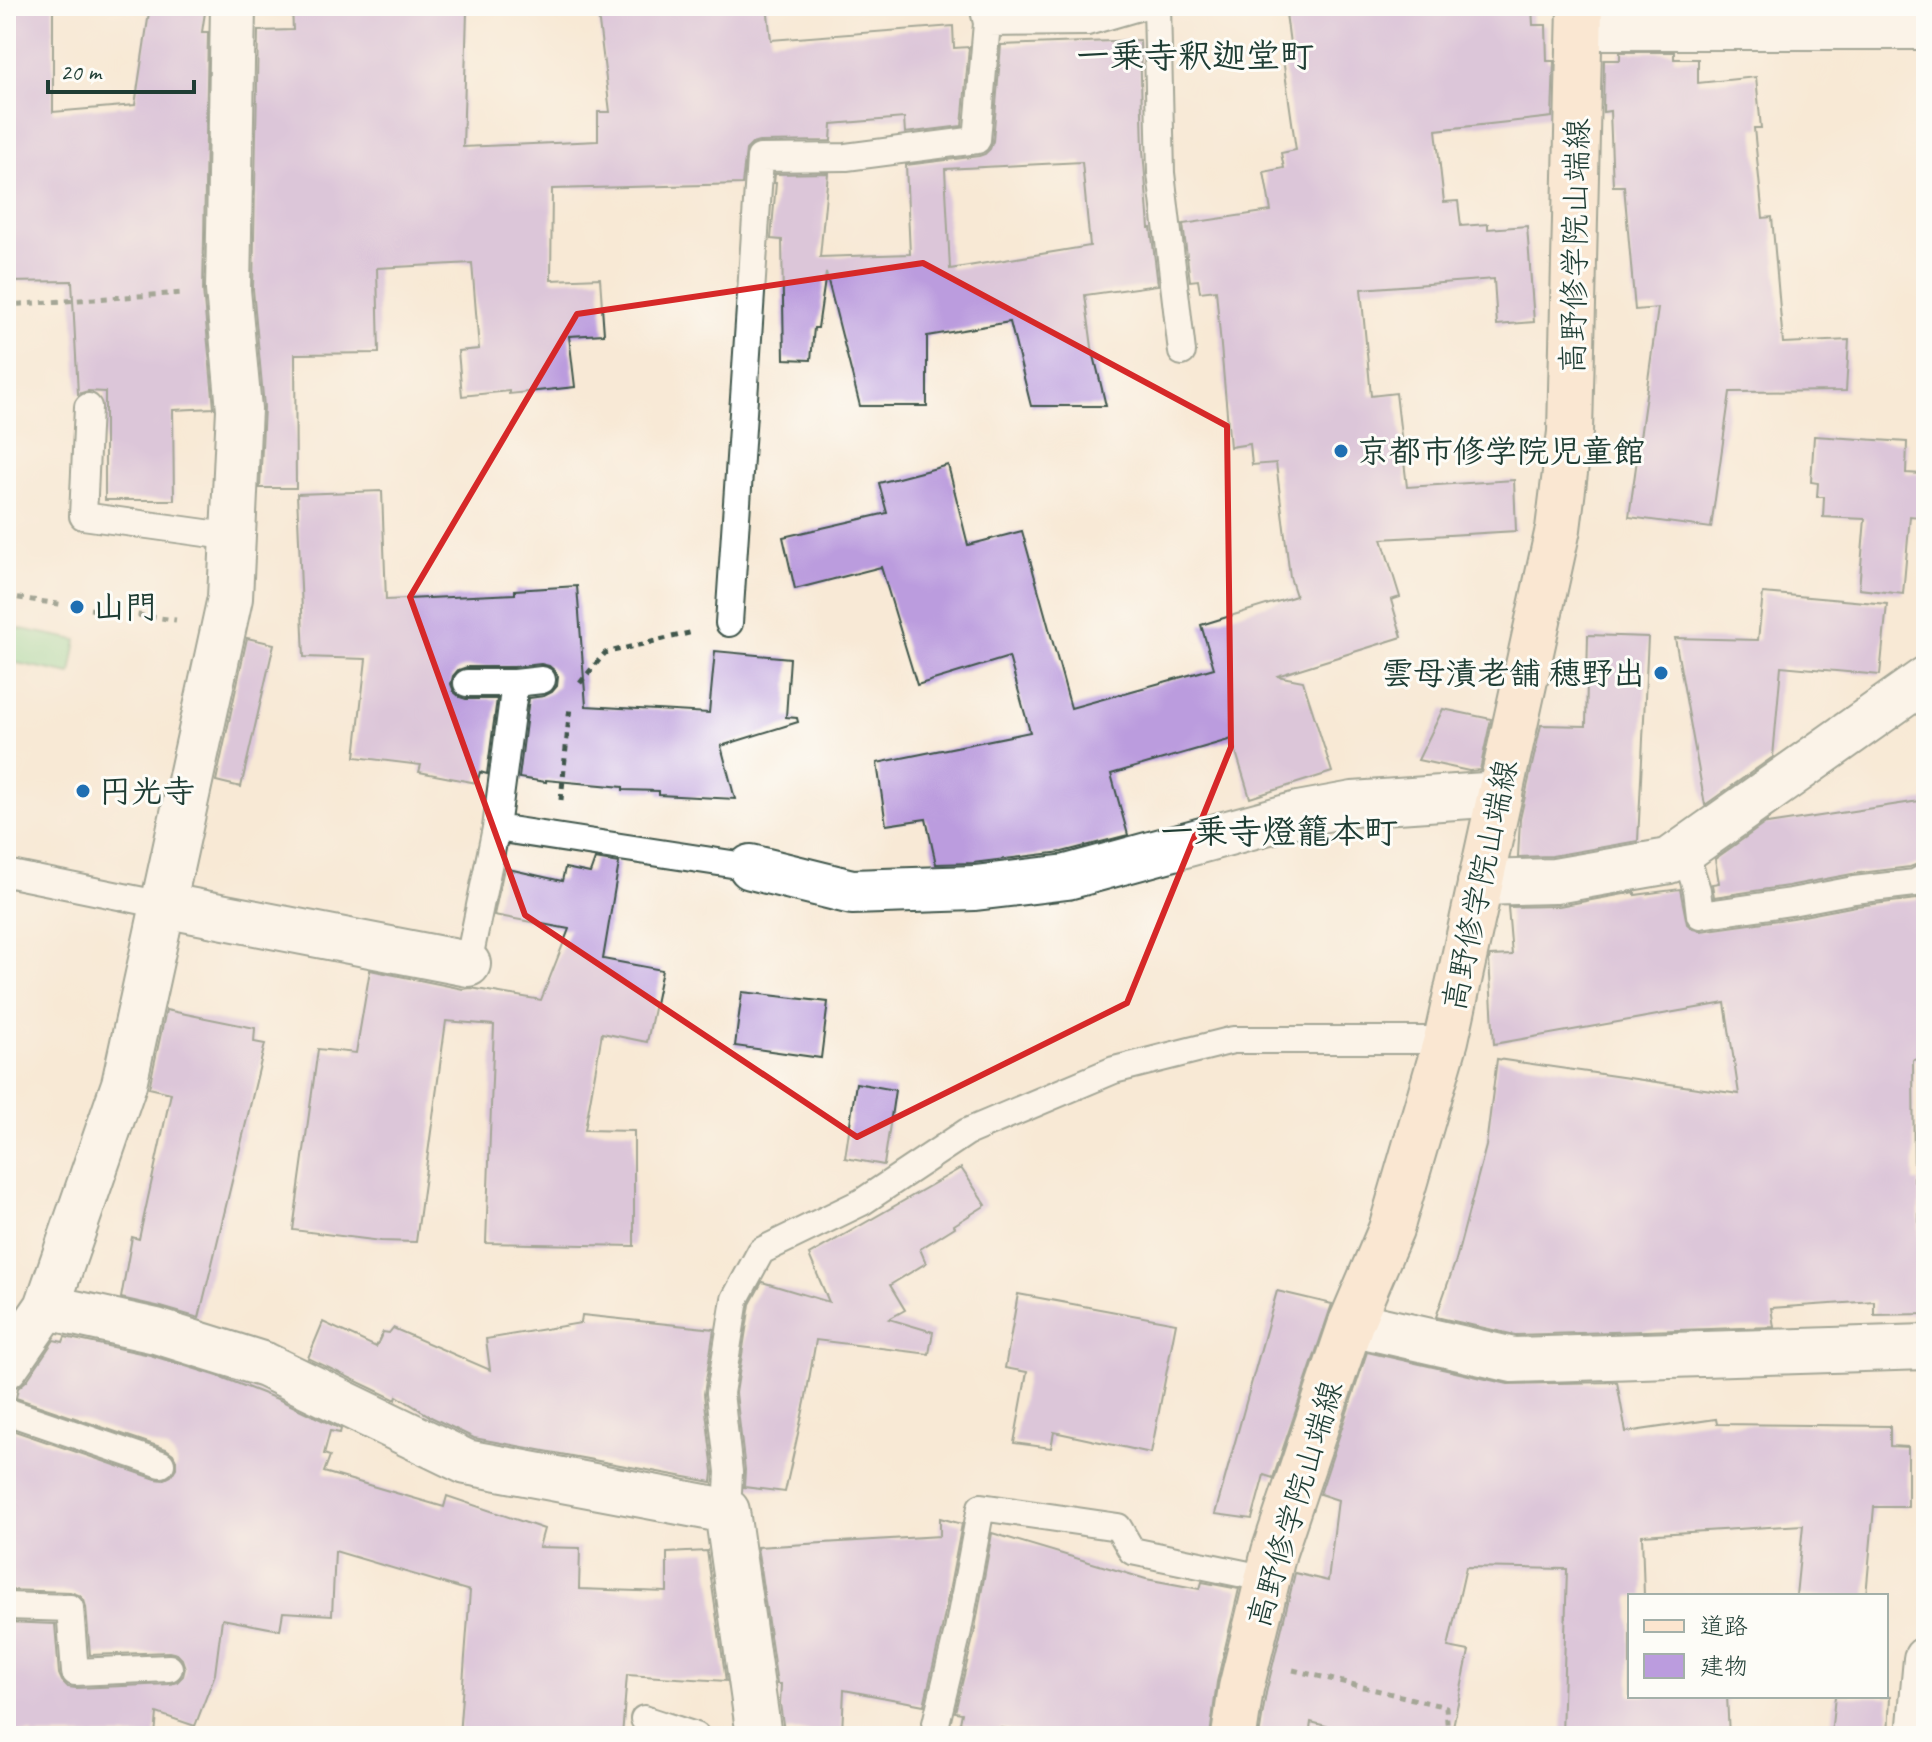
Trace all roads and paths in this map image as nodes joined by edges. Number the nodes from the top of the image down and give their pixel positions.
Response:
1 (233, 6) edge
2 (1142, 6) edge
3 (1157, 6) edge
4 (985, 15) edge
5 (1580, 16) edge
6 (1926, 27) edge
7 (228, 290) junction
8 (6, 305) edge
9 (1182, 352) dead end
10 (88, 407) dead end
11 (234, 537) junction
12 (6, 596) edge
13 (65, 605) dead end
14 (90, 609) dead end
15 (729, 623) joint
16 (225, 626) junction
17 (1926, 679) edge
18 (542, 680) dead end
19 (467, 683) dead end
20 (515, 683) junction
21 (1500, 794) junction
22 (496, 828) junction
23 (558, 837) junction
24 (1684, 850) junction
25 (751, 867) joint
26 (6, 873) edge
27 (1926, 877) edge
28 (1480, 883) junction
29 (163, 905) junction
30 (468, 964) joint
31 (1446, 1040) junction
32 (47, 1307) junction
33 (1351, 1323) junction
34 (1926, 1347) edge
35 (6, 1366) edge
36 (6, 1411) edge
37 (161, 1464) dead end
38 (727, 1511) junction
39 (1268, 1579) junction
40 (6, 1606) edge
41 (1249, 1659) junction
42 (1926, 1659) edge
43 (169, 1668) dead end
44 (644, 1719) dead end
45 (696, 1736) edge
46 (759, 1736) edge
47 (933, 1736) edge
48 (1234, 1736) edge
49 (1448, 1736) edge
50 (1919, 1736) edge

1 - 7 street
2 - 4 lane
3 - 9 lane
4 - 15 lane
5 - 6 street
5 - 21 main road, 高野修学院山端線
7 - 8 path
7 - 11 street
10 - 11 lane
11 - 16 street
12 - 13 path
14 - 16 path
15 - 23 path
16 - 29 street
17 - 24 street
18 - 20 lane
19 - 20 lane
20 - 22 lane
21 - 25 street
21 - 28 main road, 高野修学院山端線
22 - 23 lane
22 - 30 lane
23 - 25 lane
24 - 27 lane
24 - 28 street
26 - 29 lane
28 - 31 main road, 高野修学院山端線
29 - 30 street
29 - 32 street
31 - 33 main road, 高野修学院山端線
31 - 38 lane
32 - 35 street
32 - 38 street
33 - 34 street
33 - 39 main road, 高野修学院山端線
36 - 37 lane
38 - 46 street
39 - 41 main road, 高野修学院山端線
39 - 47 lane
40 - 43 lane
41 - 48 main road, 高野修学院山端線
41 - 49 path
42 - 50 street
44 - 45 lane

